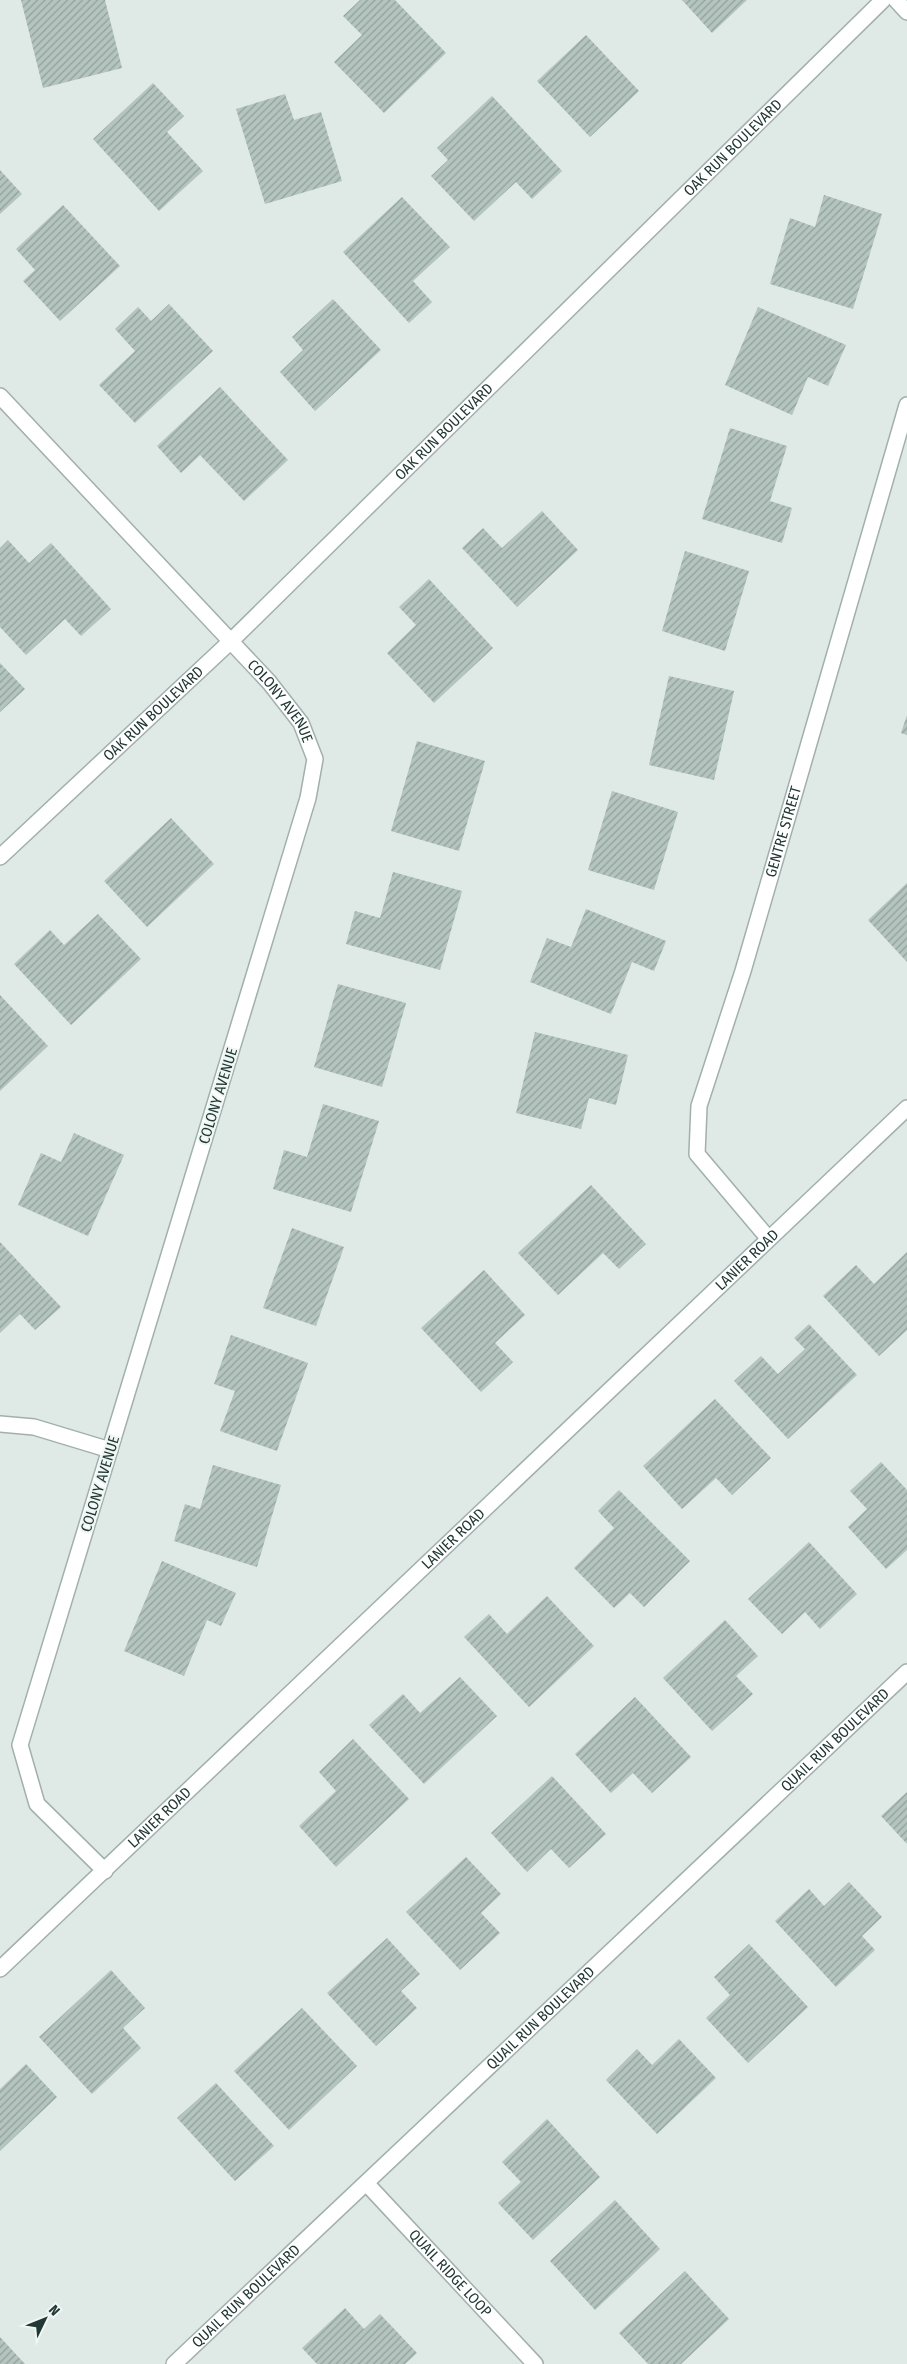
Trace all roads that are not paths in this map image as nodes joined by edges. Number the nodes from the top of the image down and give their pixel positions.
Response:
1 (883, 0) edge
2 (896, 0) edge
3 (907, 12) edge
4 (0, 396) edge
5 (907, 407) edge
6 (231, 641) junction
7 (0, 856) edge
8 (907, 1108) edge
9 (768, 1238) junction
10 (0, 1424) edge
11 (110, 1450) junction
12 (907, 1672) edge
13 (105, 1871) junction
14 (0, 1969) edge
15 (367, 2184) junction
16 (174, 2364) edge
17 (535, 2364) edge

1 - 6 street, OAK RUN BOULEVARD
2 - 3 street
4 - 6 street, COLONY AVENUE
5 - 9 street, GENTRE STREET
6 - 7 street, OAK RUN BOULEVARD
6 - 11 street, COLONY AVENUE
8 - 9 street, LANIER ROAD
9 - 13 street, LANIER ROAD
10 - 11 street
11 - 13 street, COLONY AVENUE
12 - 15 street, QUAIL RUN BOULEVARD
13 - 14 street, LANIER ROAD
15 - 16 street, QUAIL RUN BOULEVARD
15 - 17 street, QUAIL RIDGE LOOP

